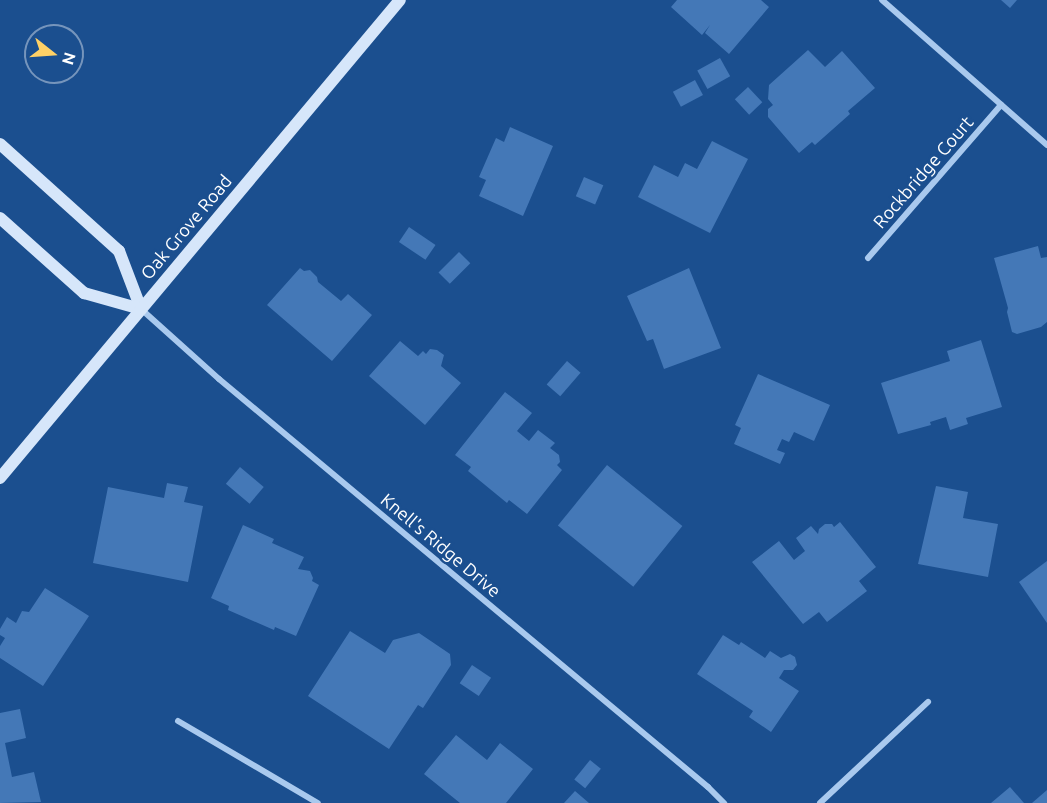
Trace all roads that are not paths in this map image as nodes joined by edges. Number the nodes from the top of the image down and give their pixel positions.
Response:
1 (400, 0) edge
2 (882, 0) edge
3 (1001, 105) junction
4 (0, 144) edge
5 (1047, 145) edge
6 (0, 218) edge
7 (868, 258) dead end
8 (141, 309) junction
9 (0, 478) edge
10 (928, 702) dead end
11 (178, 721) dead end
12 (318, 803) edge
13 (724, 803) edge
14 (820, 803) edge

1 - 8 street, Oak Grove Road
2 - 3 street
3 - 5 street
3 - 7 street, Rockbridge Court
4 - 8 street
6 - 8 street
8 - 9 street, Oak Grove Road
8 - 13 street, Knell's Ridge Drive
10 - 14 street
11 - 12 street

